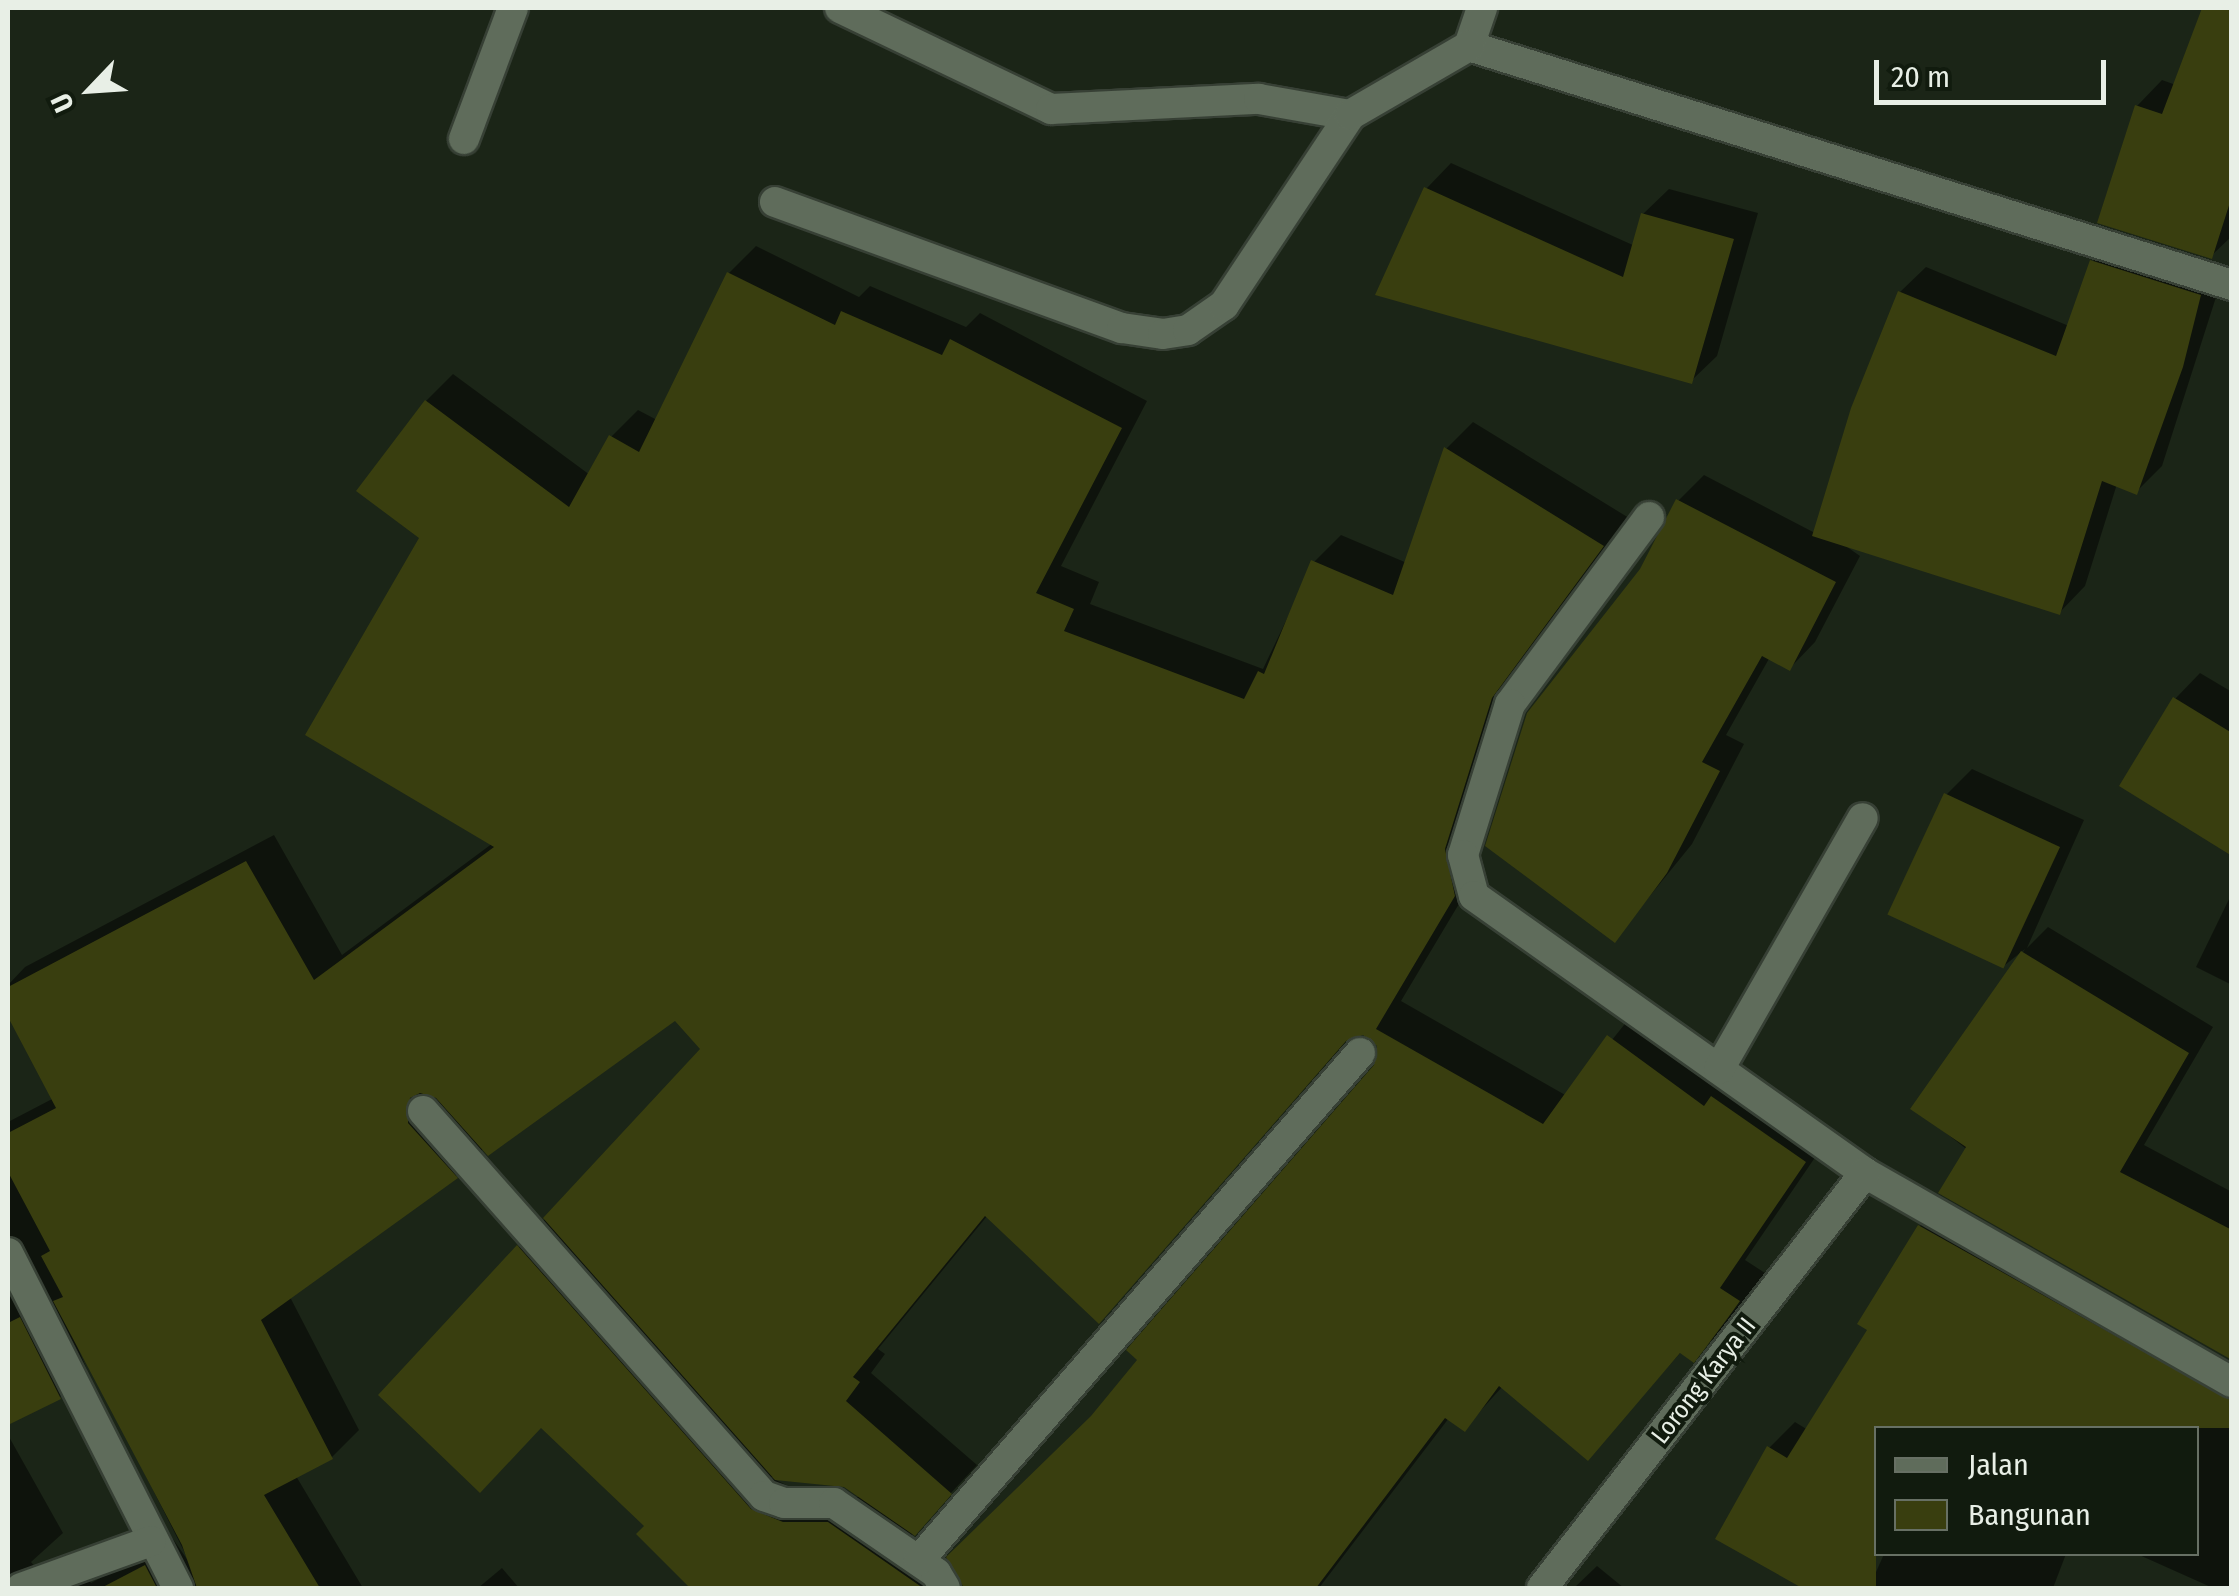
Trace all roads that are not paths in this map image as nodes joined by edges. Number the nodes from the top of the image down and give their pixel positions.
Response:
1 (514, 8) edge
2 (840, 8) edge
3 (1482, 8) edge
4 (1469, 46) junction
5 (1350, 115) junction
6 (464, 139) dead end
7 (775, 202) dead end
8 (2232, 285) edge
9 (1649, 518) dead end
10 (1863, 818) dead end
11 (1360, 1053) dead end
12 (1720, 1069) junction
13 (423, 1110) dead end
14 (1865, 1173) junction
15 (8, 1252) edge
16 (2232, 1382) edge
17 (151, 1541) junction
18 (918, 1560) junction
19 (21, 1588) edge
20 (178, 1588) edge
21 (946, 1588) edge
22 (1542, 1588) edge

1 - 6 street
2 - 5 street
3 - 4 street
4 - 5 street
4 - 8 street
5 - 7 street
9 - 12 street
10 - 12 street
11 - 18 street
12 - 14 street
13 - 18 street
14 - 16 street
14 - 22 street, Lorong Karya II
15 - 17 street
17 - 19 street
17 - 20 street
18 - 21 street

